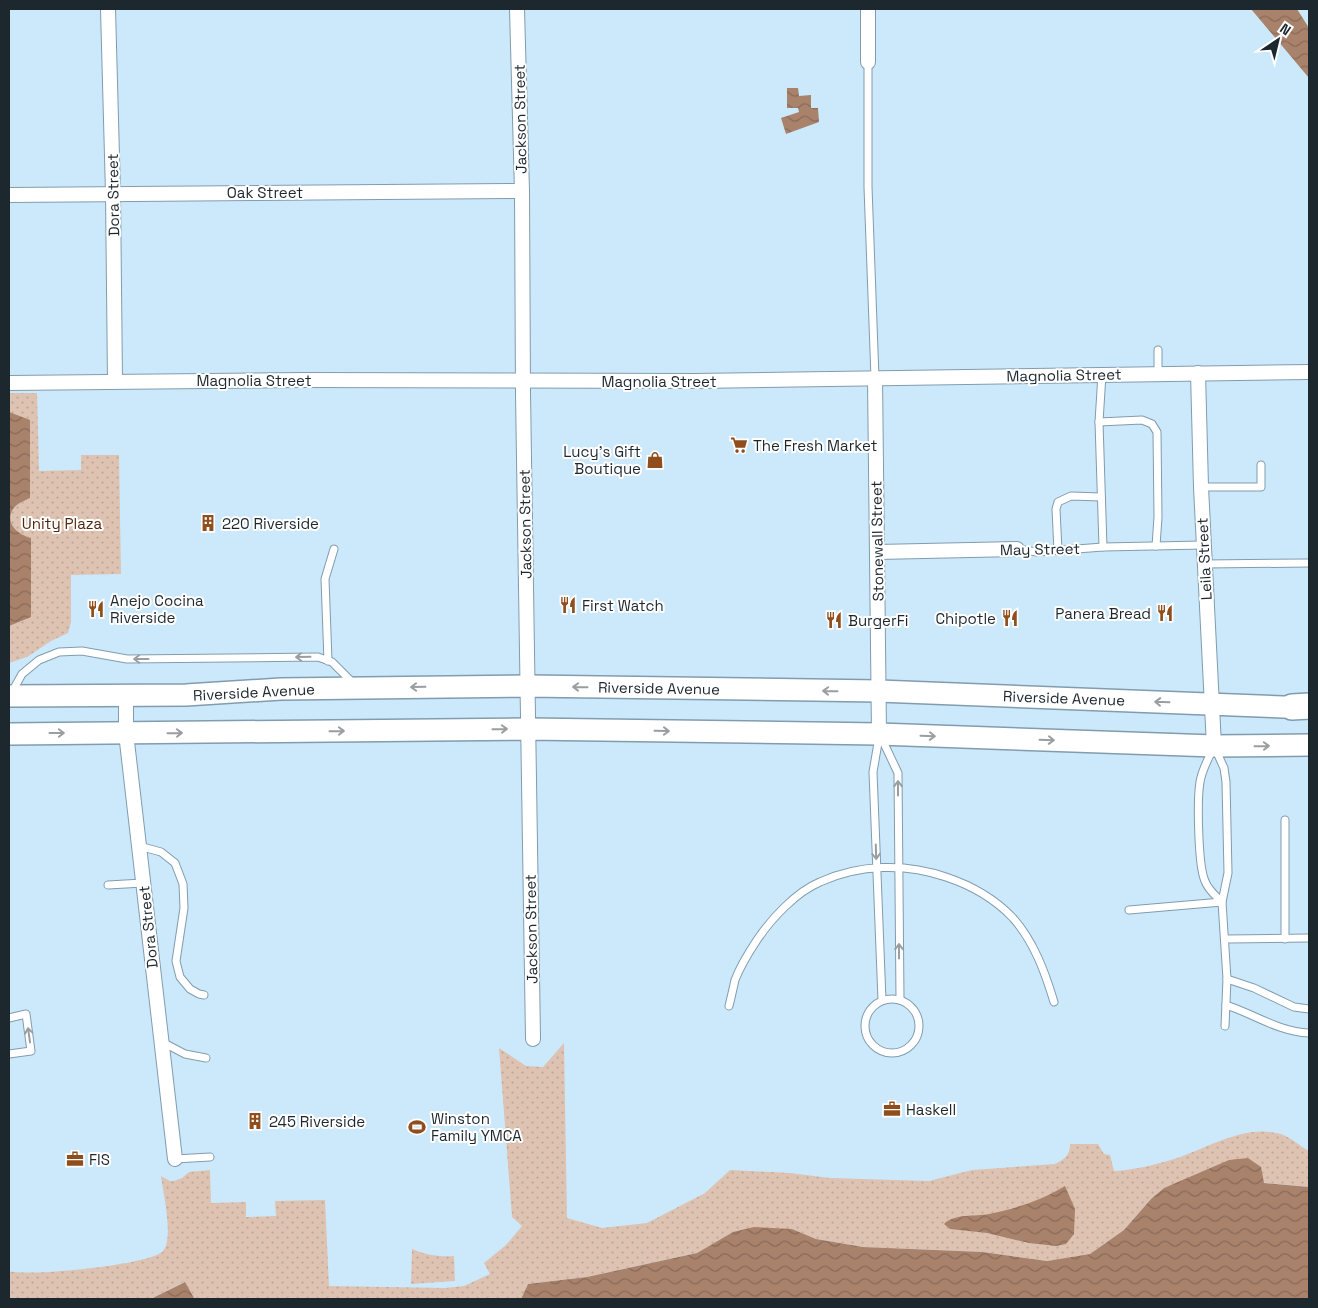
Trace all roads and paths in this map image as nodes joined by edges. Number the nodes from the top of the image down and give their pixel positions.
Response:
1 (108, 9) edge
2 (517, 9) edge
3 (868, 9) edge
4 (868, 62) joint
5 (522, 191) junction
6 (113, 194) junction
7 (9, 195) edge
8 (1158, 350) dead end
9 (1198, 372) junction
10 (1309, 372) edge
11 (1158, 373) junction
12 (1102, 374) junction
13 (875, 378) junction
14 (115, 381) junction
15 (523, 381) junction
16 (9, 383) edge
17 (1099, 422) junction
18 (1261, 465) dead end
19 (1201, 487) junction
20 (1102, 497) junction
21 (1204, 545) junction
22 (1156, 546) junction
23 (1103, 547) junction
24 (334, 549) dead end
25 (1017, 549) joint
26 (1058, 551) junction
27 (877, 552) junction
28 (1309, 563) edge
29 (1205, 564) junction
30 (328, 660) junction
31 (528, 686) junction
32 (357, 688) junction
33 (879, 691) junction
34 (126, 695) junction
35 (9, 696) edge
36 (1211, 704) junction
37 (1304, 707) edge
38 (528, 729) junction
39 (126, 733) junction
40 (9, 734) edge
41 (879, 734) junction
42 (1309, 745) edge
43 (1214, 746) junction
44 (1285, 820) dead end
45 (139, 846) junction
46 (898, 866) junction
47 (877, 868) junction
48 (143, 883) junction
49 (108, 885) dead end
50 (1222, 902) junction
51 (1130, 910) dead end
52 (1285, 938) junction
53 (1309, 938) edge
54 (1226, 939) junction
55 (1227, 979) junction
56 (204, 995) dead end
57 (900, 999) junction
58 (882, 1000) junction
59 (1054, 1002) dead end
60 (1226, 1005) junction
61 (730, 1006) dead end
62 (1309, 1009) edge
63 (9, 1018) edge
64 (1225, 1026) dead end
65 (1309, 1033) edge
66 (533, 1039) dead end
67 (161, 1042) junction
68 (9, 1054) edge
69 (206, 1058) dead end
70 (210, 1157) dead end
71 (175, 1160) joint

1 - 6 street, Dora Street
2 - 5 street, Jackson Street
3 - 4 street
4 - 13 lane
5 - 6 street, Oak Street
5 - 15 street, Jackson Street
6 - 7 street, Oak Street
6 - 14 street, Dora Street
8 - 11 lane
9 - 10 street, Magnolia Street
9 - 11 street, Magnolia Street
9 - 19 street, Leila Street
11 - 12 street, Magnolia Street
12 - 13 street, Magnolia Street
12 - 17 lane
13 - 15 street, Magnolia Street
13 - 27 street, Stonewall Street
14 - 15 street, Magnolia Street
14 - 16 street, Magnolia Street
15 - 31 street, Jackson Street
17 - 20 lane
17 - 22 lane
18 - 19 lane
19 - 21 street, Leila Street
20 - 23 lane
20 - 26 lane
21 - 22 lane, May Street
21 - 29 street, Leila Street
22 - 23 lane, May Street
23 - 26 lane, May Street
24 - 30 lane
25 - 26 lane, May Street
25 - 27 street, May Street
27 - 33 street, Stonewall Street
28 - 29 lane
29 - 36 street, Leila Street
30 - 32 lane
30 -> 35 lane
31 -> 32 main road, Riverside Avenue
33 -> 31 main road, Riverside Avenue
31 - 38 street, Jackson Street
32 - 34 main road, Riverside Avenue
36 -> 33 main road, Riverside Avenue
33 - 41 street, Stonewall Street
34 - 35 main road, Riverside Avenue
34 - 39 street, Dora Street
36 - 37 main road, Riverside Avenue
36 - 43 street, Leila Street
39 -> 38 main road
38 -> 41 main road
38 - 66 street, Jackson Street
40 -> 39 main road
39 - 45 street, Dora Street
41 -> 43 main road
46 -> 41 lane
41 -> 47 lane
43 -> 42 main road
43 - 50 lane
43 - 50 lane
44 - 52 lane
45 - 48 street, Dora Street
45 - 56 lane
46 - 47 lane
57 -> 46 lane
46 - 59 lane
47 - 58 lane
47 - 61 lane
48 - 49 lane
48 - 67 street, Dora Street
50 - 51 lane
50 - 54 lane
52 - 53 lane
52 - 54 lane
54 - 55 lane
55 - 60 lane
55 - 62 lane
57 - 58 lane
57 - 58 lane
60 - 64 lane
60 - 65 lane
68 -> 63 lane
67 - 69 lane
67 - 71 street, Dora Street
70 - 71 lane

